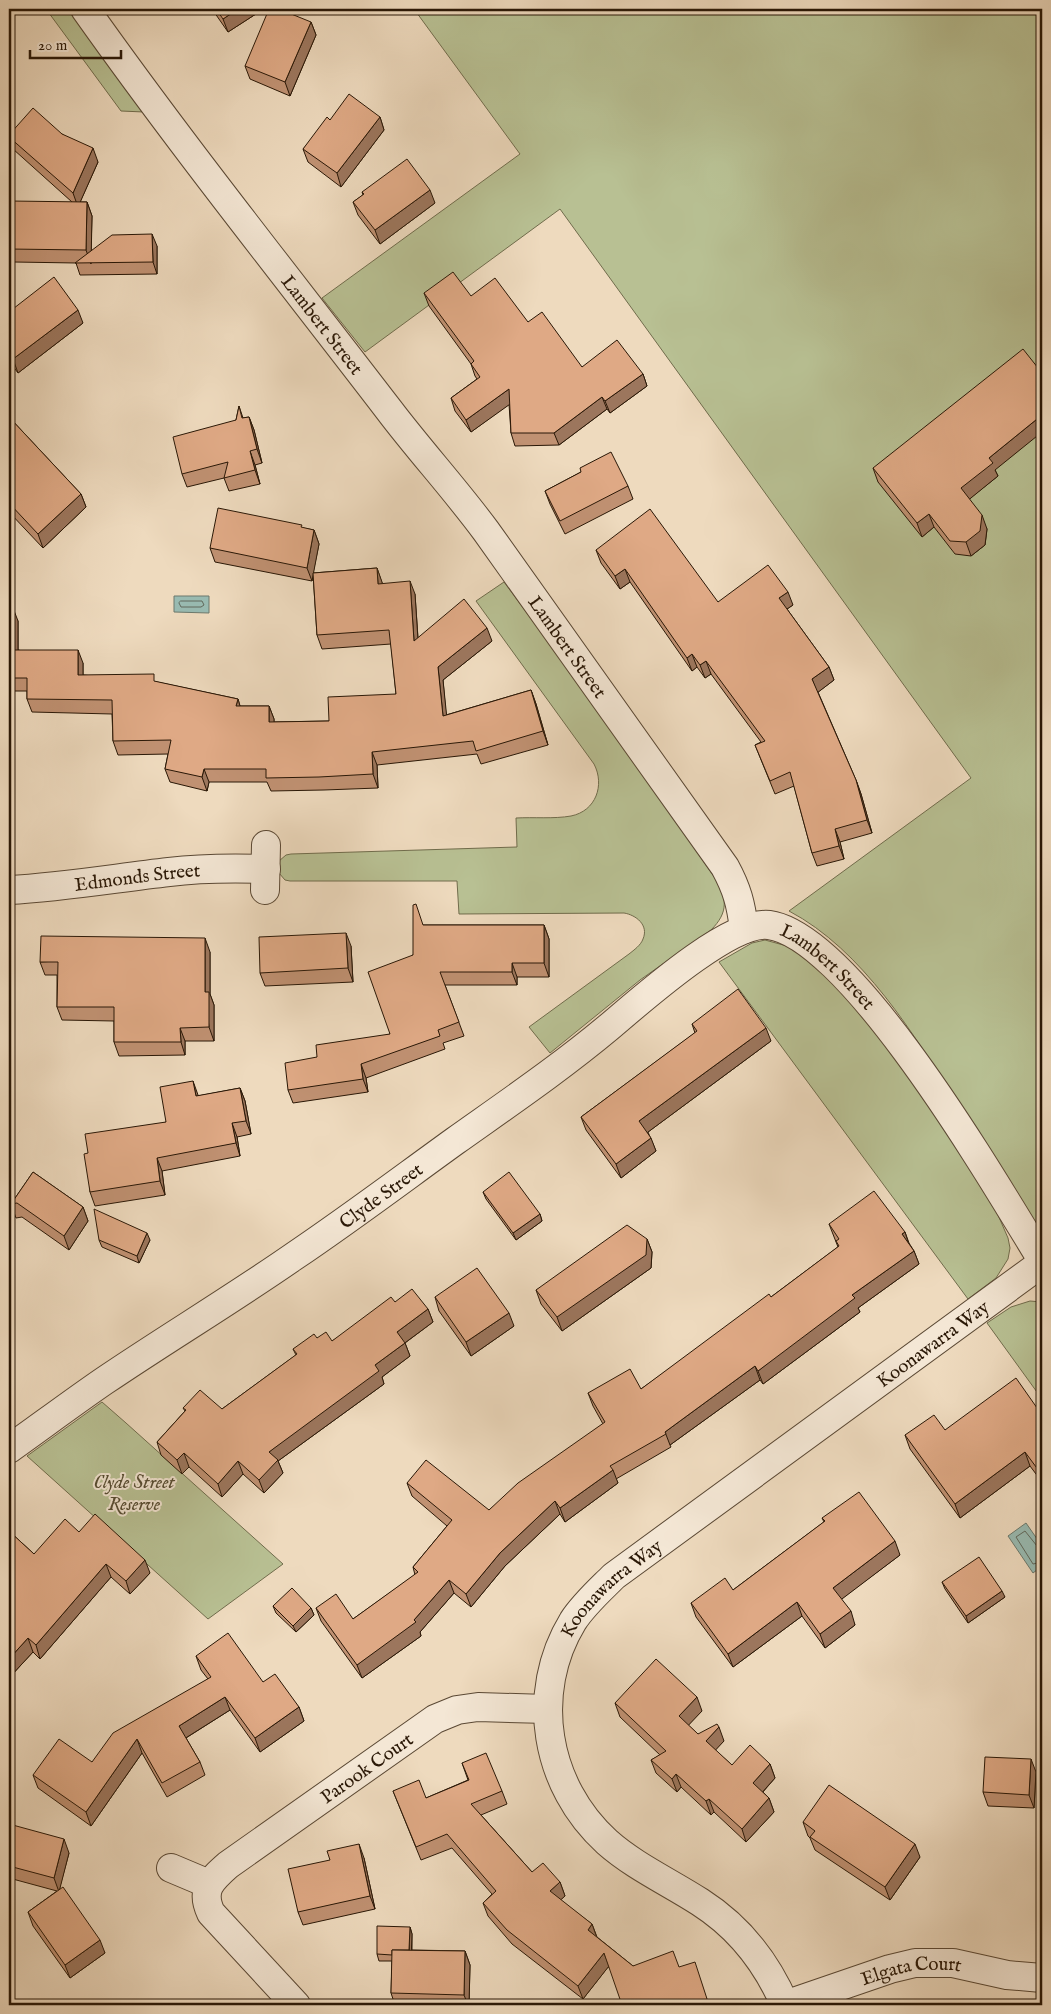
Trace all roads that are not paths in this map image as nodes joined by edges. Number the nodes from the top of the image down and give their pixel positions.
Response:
1 (85, 9) edge
2 (266, 868) dead end
3 (9, 890) edge
4 (744, 928) junction
5 (1042, 1261) edge
6 (9, 1449) edge
7 (547, 1709) junction
8 (171, 1868) dead end
9 (209, 1884) junction
10 (1042, 1978) edge
11 (296, 2005) edge
12 (785, 2005) edge

1 - 4 street, Lambert Street
2 - 3 street, Edmonds Street
4 - 5 street, Lambert Street
4 - 6 street, Clyde Street
5 - 7 street, Koonawarra Way
7 - 9 street, Parook Court
7 - 12 street, Koonawarra Way
8 - 9 street
9 - 11 street
10 - 12 street, Elgata Court

